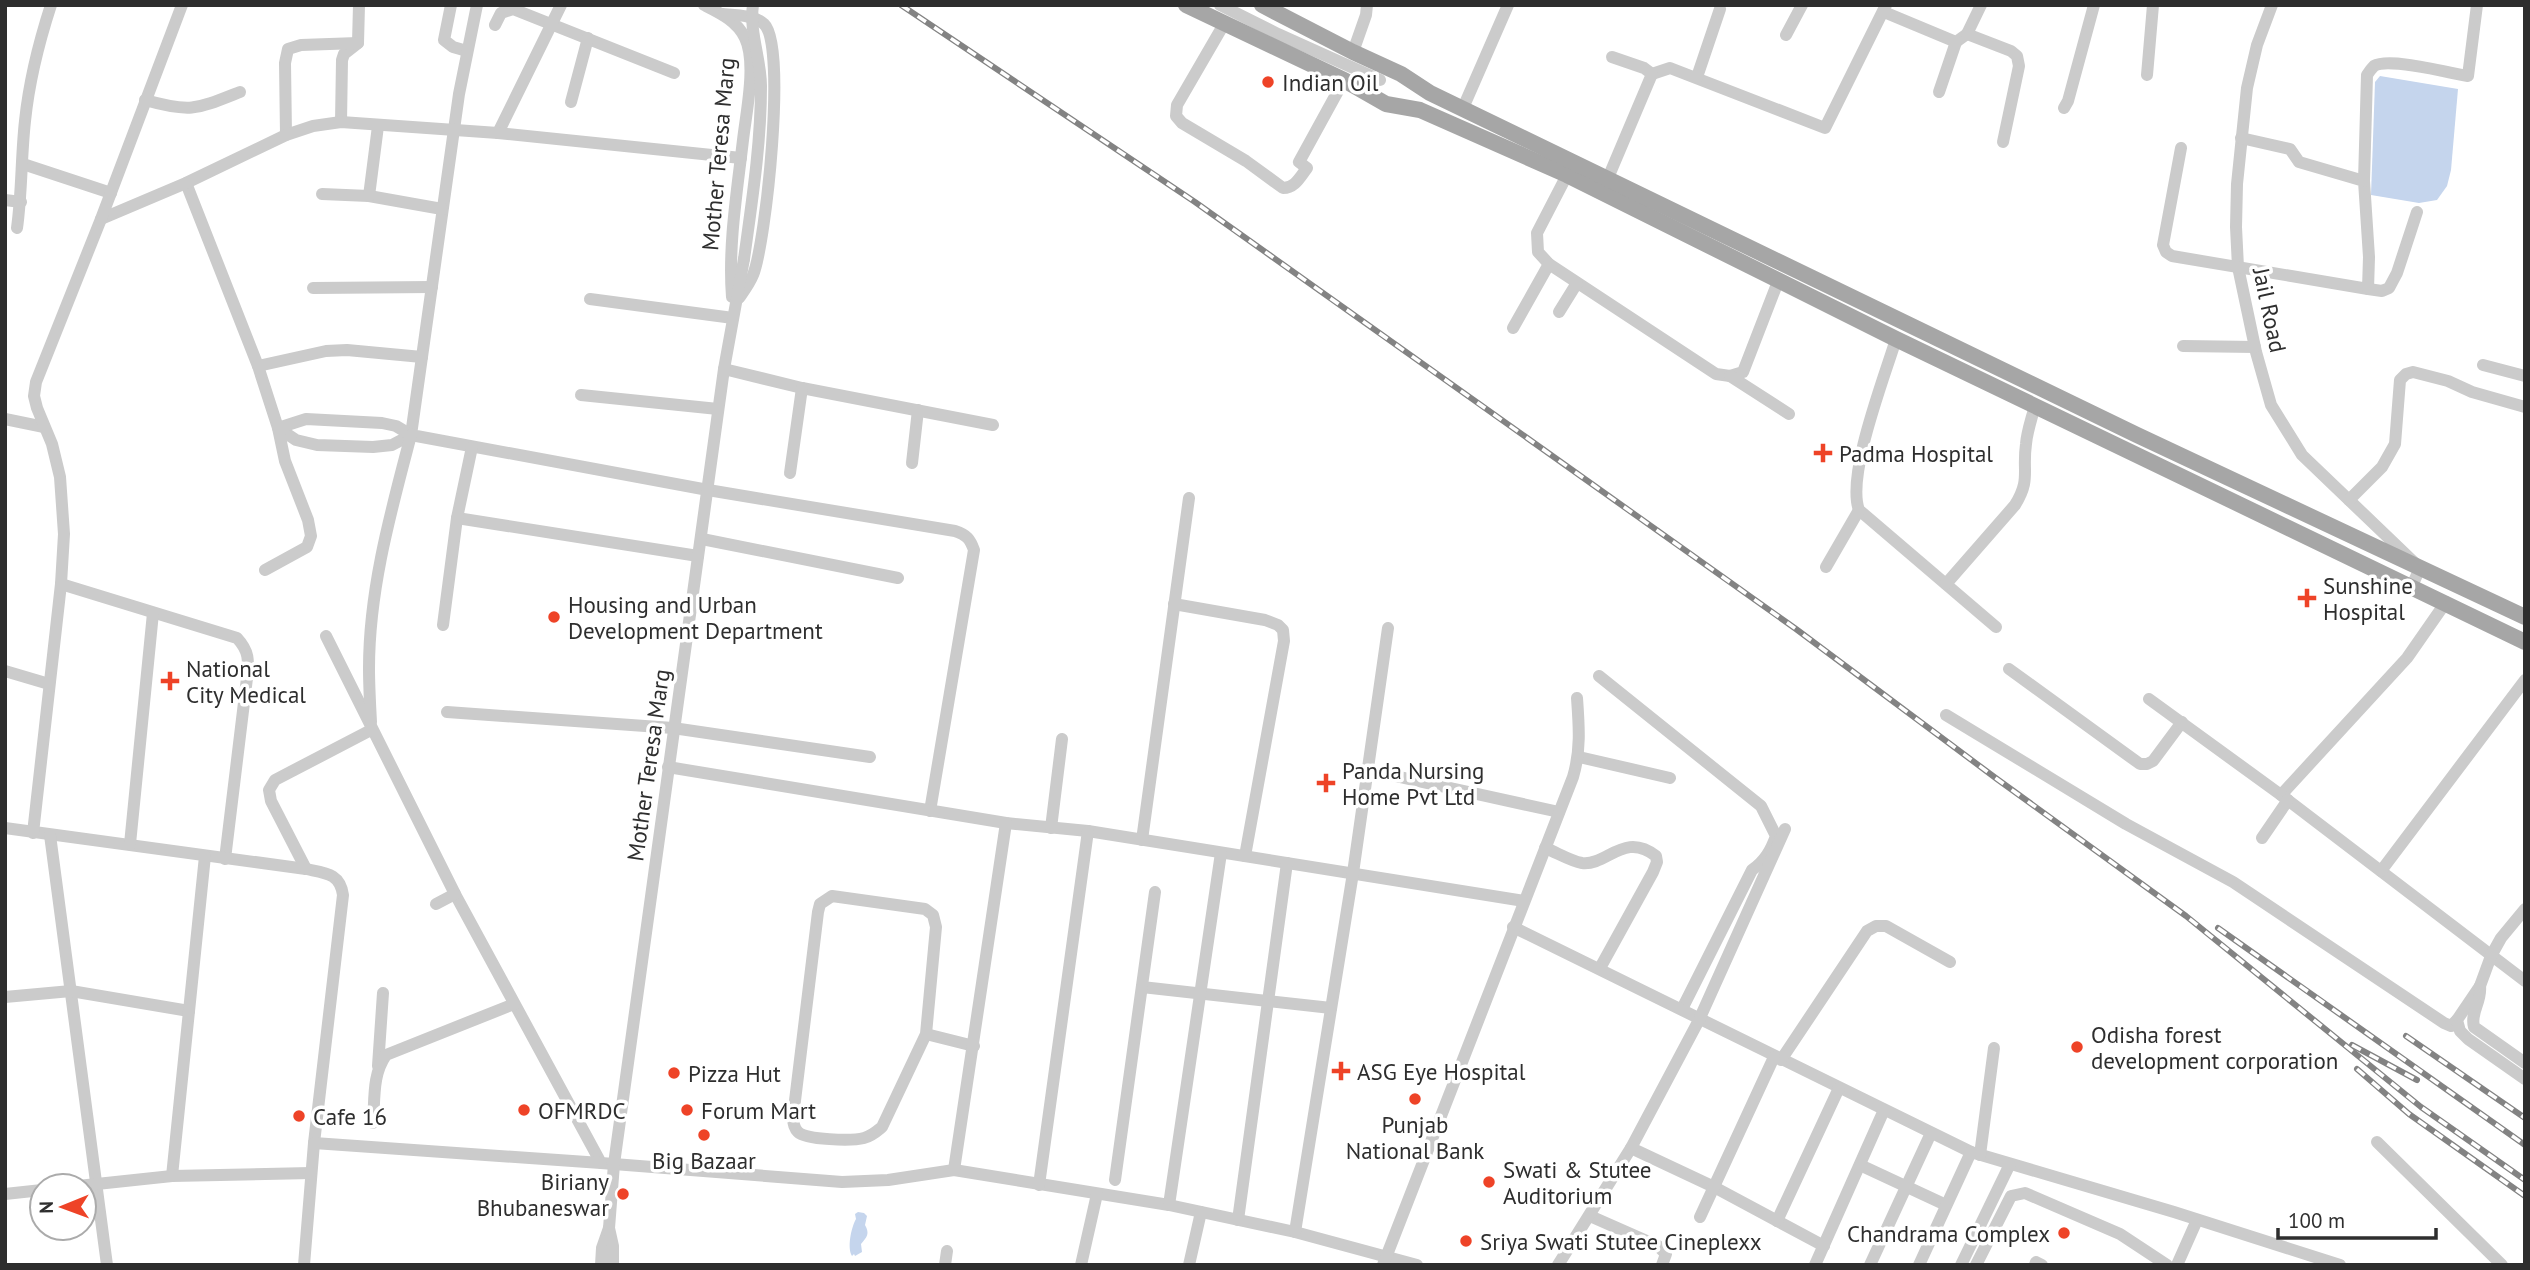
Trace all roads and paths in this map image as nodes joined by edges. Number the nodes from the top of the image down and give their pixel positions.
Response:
1 (51, 5) edge
2 (182, 5) edge
3 (359, 5) edge
4 (451, 5) edge
5 (478, 5) edge
6 (561, 5) edge
7 (704, 5) edge
8 (753, 5) edge
9 (1186, 5) edge
10 (1220, 5) edge
11 (1262, 5) edge
12 (1367, 5) edge
13 (1508, 5) edge
14 (1802, 5) edge
15 (1981, 5) edge
16 (2094, 5) edge
17 (2153, 5) edge
18 (2272, 5) edge
19 (2477, 5) edge
20 (1720, 9) dead end
21 (1885, 9) edge
22 (723, 14) junction
23 (552, 24) junction
24 (1224, 24) junction
25 (495, 25) dead end
26 (1967, 34) junction
27 (1786, 36) dead end
28 (587, 38) junction
29 (1956, 42) junction
30 (358, 43) junction
31 (467, 51) junction
32 (1353, 52) junction
33 (1612, 57) dead end
34 (674, 73) dead end
35 (1651, 74) junction
36 (2147, 75) dead end
37 (1402, 76) junction
38 (1697, 77) junction
39 (1344, 80) junction
40 (1380, 80) junction
41 (240, 92) dead end
42 (1939, 92) dead end
43 (145, 100) junction
44 (570, 102) dead end
45 (1387, 102) junction
46 (1463, 108) junction
47 (2064, 108) dead end
48 (341, 122) junction
49 (378, 126) junction
50 (454, 131) junction
51 (498, 134) junction
52 (286, 135) junction
53 (2241, 138) junction
54 (2003, 142) dead end
55 (2181, 148) dead end
56 (740, 158) junction
57 (23, 164) junction
58 (1567, 175) junction
59 (1608, 178) junction
60 (2364, 181) junction
61 (186, 183) junction
62 (111, 193) junction
63 (322, 194) dead end
64 (369, 197) junction
65 (5, 200) edge
66 (21, 202) junction
67 (442, 209) junction
68 (2417, 212) dead end
69 (101, 219) junction
70 (17, 228) dead end
71 (1549, 264) junction
72 (2238, 267) junction
73 (1779, 279) junction
74 (1577, 283) junction
75 (432, 287) junction
76 (313, 288) dead end
77 (2368, 289) junction
78 (590, 299) dead end
79 (733, 313) junction
80 (1559, 313) dead end
81 (1513, 328) dead end
82 (1896, 339) junction
83 (2183, 346) dead end
84 (2255, 347) junction
85 (422, 357) junction
86 (258, 366) junction
87 (2483, 366) dead end
88 (724, 369) junction
89 (1730, 376) junction
90 (2525, 376) edge
91 (802, 388) junction
92 (580, 395) dead end
93 (2035, 405) junction
94 (2525, 408) edge
95 (718, 410) junction
96 (918, 410) junction
97 (1790, 414) dead end
98 (5, 419) edge
99 (993, 425) dead end
100 (44, 427) junction
101 (278, 428) junction
102 (411, 435) junction
103 (472, 447) junction
104 (912, 463) dead end
105 (790, 473) dead end
106 (708, 490) junction
107 (1189, 498) dead end
108 (2349, 500) junction
109 (1859, 510) junction
110 (457, 518) junction
111 (702, 539) junction
112 (698, 556) junction
113 (1826, 567) dead end
114 (2420, 568) junction
115 (265, 570) dead end
116 (898, 578) dead end
117 (61, 584) junction
118 (1946, 584) junction
119 (2412, 586) junction
120 (2446, 602) junction
121 (1174, 604) junction
122 (153, 612) junction
123 (2525, 617) edge
124 (443, 625) dead end
125 (1996, 627) dead end
126 (1388, 628) dead end
127 (326, 636) dead end
128 (2525, 642) edge
129 (2009, 669) dead end
130 (5, 671) edge
131 (1599, 676) dead end
132 (2525, 680) edge
133 (49, 684) junction
134 (1577, 698) dead end
135 (2149, 699) dead end
136 (447, 712) dead end
137 (1947, 715) dead end
138 (2182, 722) junction
139 (673, 728) junction
140 (372, 730) junction
141 (1062, 739) dead end
142 (870, 757) dead end
143 (1579, 757) junction
144 (668, 767) junction
145 (1368, 770) junction
146 (1670, 778) dead end
147 (2284, 797) junction
148 (930, 811) junction
149 (1559, 812) junction
150 (1006, 823) junction
151 (5, 828) edge
152 (1051, 828) junction
153 (1785, 829) dead end
154 (1087, 831) junction
155 (33, 833) junction
156 (50, 835) junction
157 (2262, 838) dead end
158 (1142, 840) junction
159 (130, 844) junction
160 (1545, 848) junction
161 (1221, 853) junction
162 (205, 856) junction
163 (1245, 856) junction
164 (225, 859) junction
165 (1287, 863) junction
166 (306, 869) junction
167 (2381, 871) junction
168 (1353, 873) junction
169 (1155, 892) dead end
170 (455, 894) junction
171 (1524, 901) junction
172 (436, 904) dead end
173 (2525, 909) edge
174 (1513, 927) junction
175 (2491, 956) junction
176 (1950, 962) dead end
177 (1601, 968) junction
178 (2525, 981) edge
179 (2480, 986) junction
180 (1142, 987) junction
181 (71, 991) junction
182 (383, 993) dead end
183 (1200, 994) junction
184 (5, 997) edge
185 (1268, 1003) junction
186 (514, 1004) junction
187 (1331, 1008) junction
188 (1682, 1009) junction
189 (189, 1011) junction
190 (1699, 1020) junction
191 (2457, 1020) junction
192 (926, 1034) junction
193 (974, 1046) junction
194 (1994, 1048) dead end
195 (1777, 1058) junction
196 (2525, 1063) edge
197 (378, 1066) junction
198 (2525, 1079) edge
199 (1839, 1088) junction
200 (1884, 1110) junction
201 (373, 1123) dead end
202 (1931, 1133) junction
203 (2377, 1142) dead end
204 (314, 1143) junction
205 (1631, 1148) junction
206 (1976, 1154) junction
207 (607, 1163) junction
208 (2010, 1164) junction
209 (1860, 1165) junction
210 (954, 1170) junction
211 (95, 1172) edge
212 (311, 1173) junction
213 (172, 1176) junction
214 (1115, 1180) dead end
215 (98, 1184) edge
216 (1039, 1185) junction
217 (1714, 1186) junction
218 (1907, 1188) junction
219 (28, 1192) edge
220 (98, 1192) edge
221 (5, 1194) edge
222 (1097, 1194) junction
223 (1169, 1205) junction
224 (1947, 1205) junction
225 (1201, 1212) junction
226 (1590, 1216) junction
227 (1700, 1217) dead end
228 (1238, 1220) junction
229 (2197, 1220) junction
230 (1777, 1221) junction
231 (609, 1228) junction
232 (1295, 1232) junction
233 (1824, 1245) junction
234 (1384, 1260) edge
235 (2163, 1264) edge
236 (107, 1265) edge
237 (304, 1265) edge
238 (601, 1265) edge
239 (613, 1265) edge
240 (1081, 1265) edge
241 (1189, 1265) edge
242 (1417, 1265) edge
243 (1558, 1265) edge
244 (1662, 1265) edge
245 (1815, 1265) edge
246 (1870, 1265) edge
247 (1919, 1265) edge
248 (1961, 1265) edge
249 (1976, 1265) edge
250 (2035, 1265) edge
251 (2042, 1265) edge
252 (2177, 1265) edge
253 (2340, 1265) edge
254 (2502, 1265) edge

1 - 57 street
2 - 43 street
3 - 30 street
4 - 31 street
5 - 31 street
6 - 23 street
7 - 22 street
8 - 79 street, Mother Teresa Marg, bridge
9 - 24 main road
10 - 40 street
11 - 32 main road
12 - 32 street
13 - 46 street
14 - 27 street
15 - 26 street
16 - 47 street
17 - 36 street
18 - 53 street, Jail Road
19 - 60 street
20 - 38 street
21 - 29 street
21 - 38 street
22 - 56 street, Mother Teresa Marg
22 - 79 street, Mother Teresa Marg
23 - 25 street
23 - 28 street
23 - 51 street
24 - 39 main road
24 - 39 street
26 - 29 street
26 - 54 street
28 - 34 street
28 - 44 street
29 - 42 street
30 - 48 street
30 - 52 street
31 - 50 street
32 - 37 main road
33 - 35 street
35 - 38 street
35 - 59 street
37 - 40 main road
37 - 45 main road
37 - 46 main road
39 - 45 main road
40 - 45 main road
41 - 43 street
43 - 62 street
45 - 58 main road
46 - 59 main road
48 - 49 street
48 - 52 street
49 - 50 street
49 - 64 street
50 - 51 street
50 - 67 street
51 - 56 street
52 - 61 street
53 - 60 street
53 - 72 street, Jail Road
55 - 72 street
56 - 79 street, Mother Teresa Marg
57 - 62 street
57 - 66 street
58 - 71 street
58 - 73 main road
59 - 114 main road
60 - 77 street
61 - 69 street
61 - 86 street
62 - 69 street
63 - 64 street
64 - 67 street
65 - 66 street
66 - 70 street
67 - 75 street
68 - 77 street
69 - 100 street
71 - 74 street
71 - 81 street
72 - 77 street
72 - 84 street, Jail Road
73 - 82 main road
73 - 89 street
74 - 80 street
74 - 89 street
75 - 76 street
75 - 85 street
78 - 79 street
79 - 88 street, Mother Teresa Marg
82 - 93 main road
82 - 109 street
83 - 84 street
84 - 108 street, Jail Road
85 - 86 street
85 - 102 street
86 - 101 street
87 - 90 street
88 - 91 street
88 - 95 street, Mother Teresa Marg
89 - 97 street
91 - 96 street
91 - 105 street
92 - 95 street
93 - 118 street
93 - 119 main road
94 - 108 street
95 - 106 street, Mother Teresa Marg
96 - 99 street
96 - 104 street
98 - 100 street
100 - 117 street
101 - 102 street
101 - 102 street
101 - 115 street
102 - 103 street
102 - 140 street
103 - 106 street
103 - 110 street
106 - 111 street, Mother Teresa Marg
106 - 148 street
107 - 121 street
108 - 114 street, Jail Road
109 - 113 street
109 - 118 street
110 - 112 street
110 - 124 street
111 - 112 street, Mother Teresa Marg
111 - 116 street
112 - 139 street, Mother Teresa Marg
114 - 119 street
114 - 123 main road
117 - 122 street
117 - 133 street
118 - 125 street
119 - 120 main road
120 - 128 main road
120 - 147 street
121 - 158 street
121 - 163 street
122 - 159 street
122 - 164 street
126 - 145 street
127 - 140 street
129 - 138 street
130 - 133 street
131 - 188 street
132 - 167 street
133 - 155 street
134 - 143 street
135 - 138 street
136 - 139 street
137 - 191 street
138 - 147 street
139 - 142 street
139 - 144 street, Mother Teresa Marg
140 - 166 street
140 - 170 street
141 - 152 street
143 - 146 street
143 - 149 street
144 - 148 street
144 - 207 street, Mother Teresa Marg
145 - 149 street
145 - 168 street
147 - 157 street
147 - 167 street
148 - 150 street
149 - 160 street
150 - 152 street
150 - 193 street
151 - 155 street
152 - 154 street
153 - 190 street
154 - 158 street
154 - 216 street
155 - 156 street
156 - 159 street
156 - 181 street
158 - 161 street
159 - 162 street
160 - 171 street
160 - 177 street
161 - 163 street
161 - 183 street
162 - 164 street
162 - 189 street
163 - 165 street
164 - 166 street
165 - 168 street
165 - 185 street
166 - 204 street
167 - 175 street
168 - 171 street
168 - 187 street
169 - 180 street
170 - 172 street
170 - 186 street
171 - 174 street
173 - 175 street
174 - 177 street
174 - 234 street
175 - 178 street
175 - 179 street
176 - 195 street
177 - 188 street
179 - 191 street
179 - 196 street
180 - 183 street
180 - 214 street
181 - 184 street
181 - 189 street
181 - 211 street
182 - 197 street
183 - 185 street
183 - 223 street
185 - 187 street
185 - 228 street
186 - 197 street
186 - 207 street
187 - 232 street
188 - 190 street
189 - 213 street
190 - 195 street
190 - 205 street
191 - 198 street
192 - 192 street
192 - 193 street
193 - 210 street
194 - 206 street
195 - 199 street
195 - 217 street
197 - 201 street
199 - 200 street
199 - 230 street
200 - 202 street
200 - 209 street
202 - 206 street
202 - 218 street
203 - 254 street
204 - 207 street
204 - 212 street
205 - 217 street
205 - 226 street
206 - 208 street
206 - 224 street
207 - 210 street
207 - 231 street, Mother Teresa Marg
208 - 229 street
208 - 248 street
209 - 218 street
209 - 233 street
210 - 216 street
212 - 213 street
212 - 237 street
213 - 215 street
216 - 222 street
217 - 227 street
217 - 230 street
218 - 224 street
218 - 246 street
219 - 221 street
220 - 236 street
222 - 223 street
222 - 240 street
223 - 225 street
224 - 247 street
225 - 228 street
225 - 241 street
226 - 243 street
226 - 244 street
228 - 232 street
229 - 252 street
229 - 253 street
230 - 233 street
231 - 238 street, Mother Teresa Marg
231 - 239 street, Mother Teresa Marg
232 - 234 street
233 - 245 street
234 - 242 street
235 - 249 street
250 - 251 street

